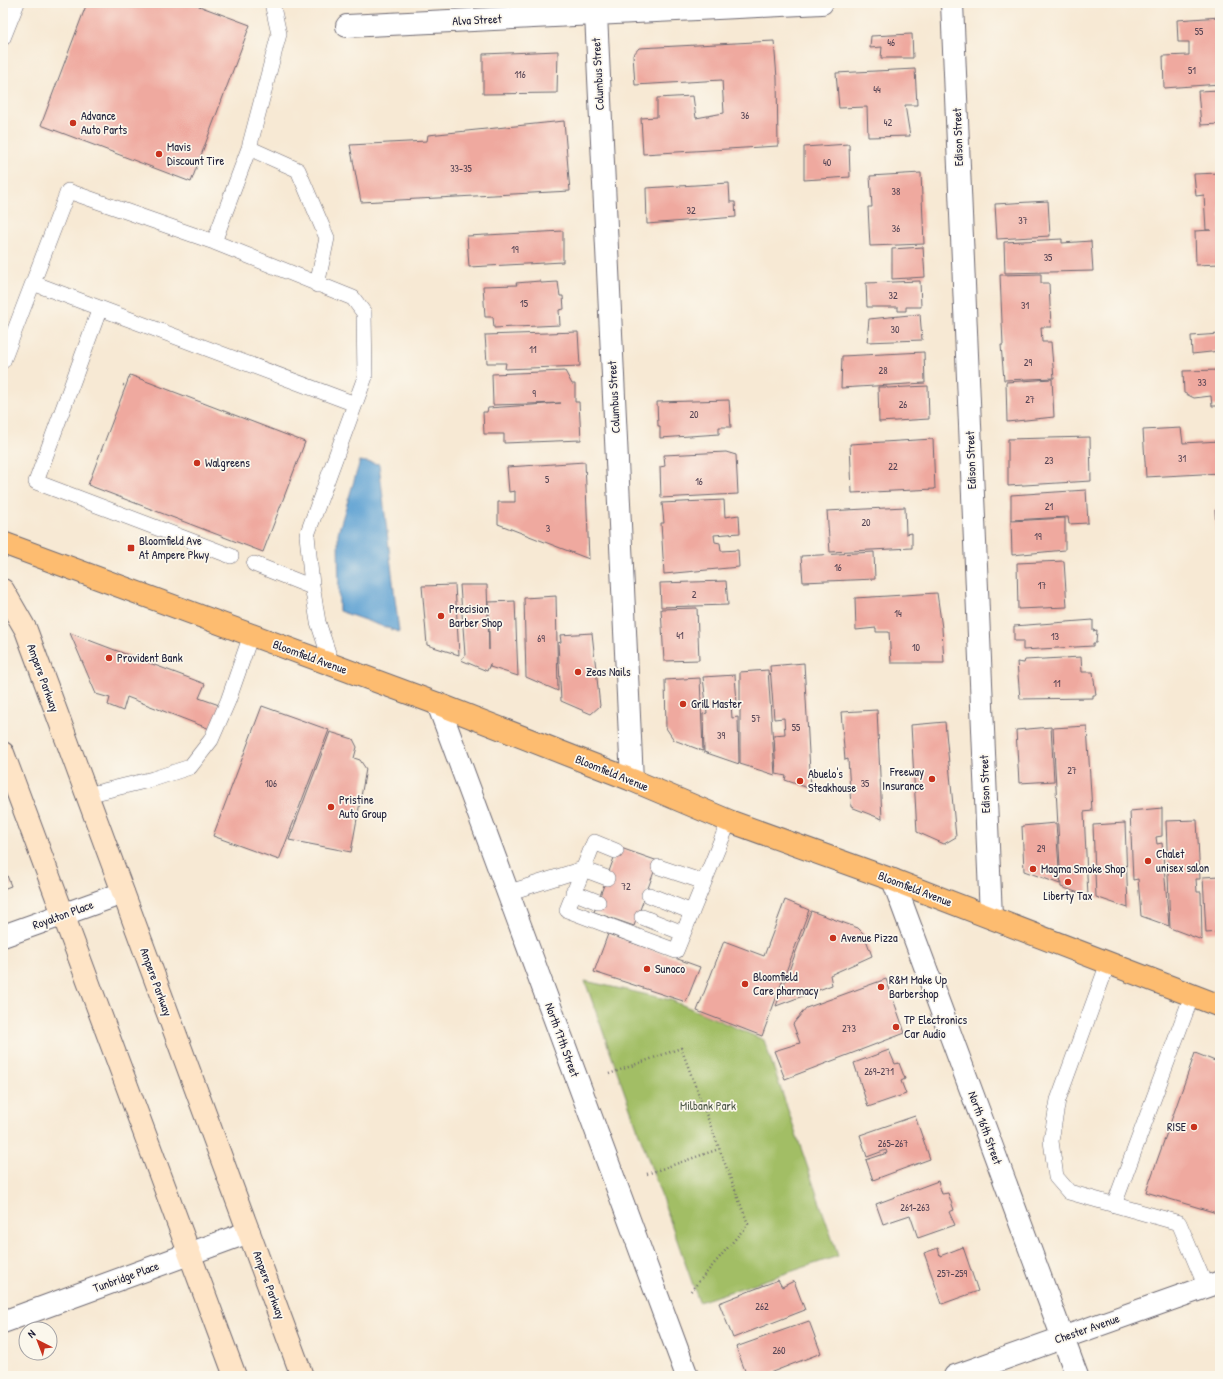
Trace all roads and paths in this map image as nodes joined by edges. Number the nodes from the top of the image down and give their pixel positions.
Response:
1 (17, 3) edge
2 (272, 3) edge
3 (822, 3) edge
4 (952, 3) edge
5 (596, 14) junction
6 (347, 26) dead end
7 (3, 38) edge
8 (249, 148) junction
9 (214, 242) junction
10 (33, 283) junction
11 (317, 285) junction
12 (100, 308) junction
13 (3, 361) edge
14 (354, 404) junction
15 (3, 543) edge
16 (231, 556) dead end
17 (254, 564) dead end
18 (312, 587) junction
19 (3, 590) edge
20 (251, 635) junction
21 (332, 665) junction
22 (438, 704) junction
23 (3, 753) edge
24 (632, 780) junction
25 (87, 795) junction
26 (729, 821) junction
27 (616, 851) dead end
28 (659, 867) dead end
29 (583, 869) junction
30 (607, 878) dead end
31 (893, 880) junction
32 (704, 882) junction
33 (507, 892) junction
34 (573, 892) junction
35 (123, 893) junction
36 (649, 895) dead end
37 (598, 902) dead end
38 (692, 912) junction
39 (63, 915) junction
40 (642, 917) dead end
41 (990, 918) junction
42 (683, 933) junction
43 (3, 936) edge
44 (1108, 963) junction
45 (1192, 995) junction
46 (1220, 1006) edge
47 (608, 1074) dead end
48 (719, 1149) junction
49 (647, 1174) dead end
50 (1114, 1205) junction
51 (249, 1232) junction
52 (189, 1254) junction
53 (1213, 1285) edge
54 (690, 1292) dead end
55 (3, 1322) edge
56 (1062, 1337) junction
57 (235, 1376) edge
58 (302, 1376) edge
59 (687, 1376) edge
60 (955, 1376) edge
61 (1077, 1376) edge

1 - 7 lane
2 - 8 lane
3 - 5 street, Alva Street
4 - 41 street, Edison Street
5 - 6 street, Alva Street
5 - 24 street, Columbus Street
8 - 9 lane
8 - 11 lane
9 - 10 lane
9 - 11 lane
10 - 12 lane
10 - 13 lane
11 - 14 lane
12 - 14 lane
12 - 16 lane
14 - 18 lane
15 - 20 main road, Bloomfield Avenue
17 - 18 lane
18 - 21 lane
19 - 25 street, Ampere Parkway
20 - 21 main road, Bloomfield Avenue
20 - 25 lane
21 - 22 main road, Bloomfield Avenue
22 - 24 main road, Bloomfield Avenue
22 - 33 street, North 17th Street
23 - 39 street
24 - 26 main road, Bloomfield Avenue
25 - 35 street, Ampere Parkway
26 - 31 main road, Bloomfield Avenue
26 - 32 lane
27 - 29 lane
28 - 32 lane
29 - 30 lane
29 - 33 lane
29 - 34 lane
31 - 41 main road, Bloomfield Avenue
31 - 56 street, North 16th Street
32 - 38 lane
33 - 59 street, North 17th Street
34 - 37 lane
34 - 42 lane
35 - 39 street, Royalton Place
35 - 51 street, Ampere Parkway
36 - 38 lane
38 - 42 lane
39 - 43 street, Royalton Place
39 - 52 street
40 - 42 lane
41 - 44 main road, Bloomfield Avenue
44 - 45 main road, Bloomfield Avenue
44 - 50 lane
45 - 46 main road, Bloomfield Avenue
45 - 50 lane
47 - 48 path
48 - 49 path
48 - 54 path
50 - 53 lane
51 - 52 street, Tunbridge Place
51 - 58 street, Ampere Parkway
52 - 55 street, Tunbridge Place
52 - 57 street
53 - 56 street, Chester Avenue
56 - 60 street, Chester Avenue
56 - 61 street, North 16th Street

